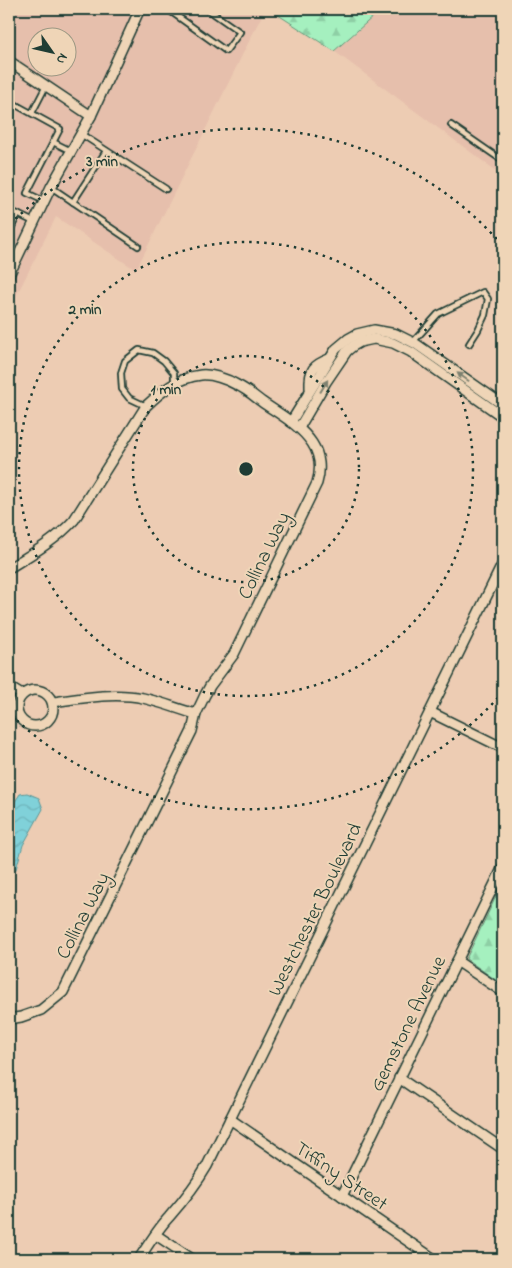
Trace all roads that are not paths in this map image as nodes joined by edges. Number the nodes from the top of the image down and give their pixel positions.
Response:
1 (207, 9) edge
2 (138, 10) edge
3 (156, 10) edge
4 (9, 61) edge
5 (46, 86) junction
6 (9, 101) edge
7 (32, 114) junction
8 (91, 116) junction
9 (451, 125) dead end
10 (81, 134) junction
11 (53, 142) junction
12 (71, 151) junction
13 (106, 151) junction
14 (503, 161) edge
15 (51, 187) junction
16 (166, 190) dead end
17 (44, 201) junction
18 (73, 202) junction
19 (9, 210) edge
20 (18, 214) junction
21 (34, 222) junction
22 (9, 233) edge
23 (138, 246) dead end
24 (9, 275) edge
25 (368, 336) junction
26 (468, 344) dead end
27 (411, 346) junction
28 (174, 383) junction
29 (310, 396) junction
30 (503, 405) edge
31 (146, 406) junction
32 (503, 417) edge
33 (291, 422) junction
34 (299, 428) junction
35 (503, 563) edge
36 (9, 568) edge
37 (9, 687) edge
38 (22, 695) junction
39 (53, 702) junction
40 (430, 712) junction
41 (196, 714) junction
42 (503, 748) edge
43 (503, 867) edge
44 (457, 961) junction
45 (503, 992) edge
46 (9, 1019) edge
47 (399, 1078) junction
48 (230, 1119) junction
49 (503, 1150) edge
50 (342, 1196) junction
51 (156, 1235) junction
52 (139, 1259) edge
53 (192, 1259) edge
54 (434, 1259) edge

1 - 3 lane
2 - 3 lane
2 - 8 street
4 - 5 street
5 - 7 lane
5 - 8 street
6 - 7 lane
7 - 11 lane
8 - 10 street
9 - 14 lane
10 - 12 street
10 - 13 lane
11 - 12 lane
11 - 17 lane
12 - 15 street
13 - 16 lane
13 - 18 lane
15 - 17 street
15 - 18 lane
17 - 21 street
18 - 23 lane
19 - 20 lane
20 - 21 lane
20 - 22 lane
21 - 24 street
25 - 27 street
29 -> 25 street
25 - 29 street
26 - 27 lane
30 -> 27 street
27 - 32 street
28 - 31 street, Collina Way
28 - 31 lane
28 - 33 street, Collina Way
29 - 33 street
29 - 34 street
31 - 36 street, Collina Way
33 - 34 street, Collina Way
34 - 41 street, Collina Way
35 - 40 street, Westchester Boulevard
37 - 38 street
38 - 39 street
38 - 39 street
39 - 41 street
40 - 42 street
40 - 48 street, Westchester Boulevard
41 - 46 street, Collina Way
43 - 44 street, Gemstone Avenue
44 - 45 street
44 - 47 street, Gemstone Avenue
47 - 49 street
47 - 50 street, Gemstone Avenue
48 - 50 street, Tiffiny Street
48 - 51 street, Westchester Boulevard
50 - 54 street, Tiffiny Street
51 - 52 street, Westchester Boulevard
51 - 53 street

